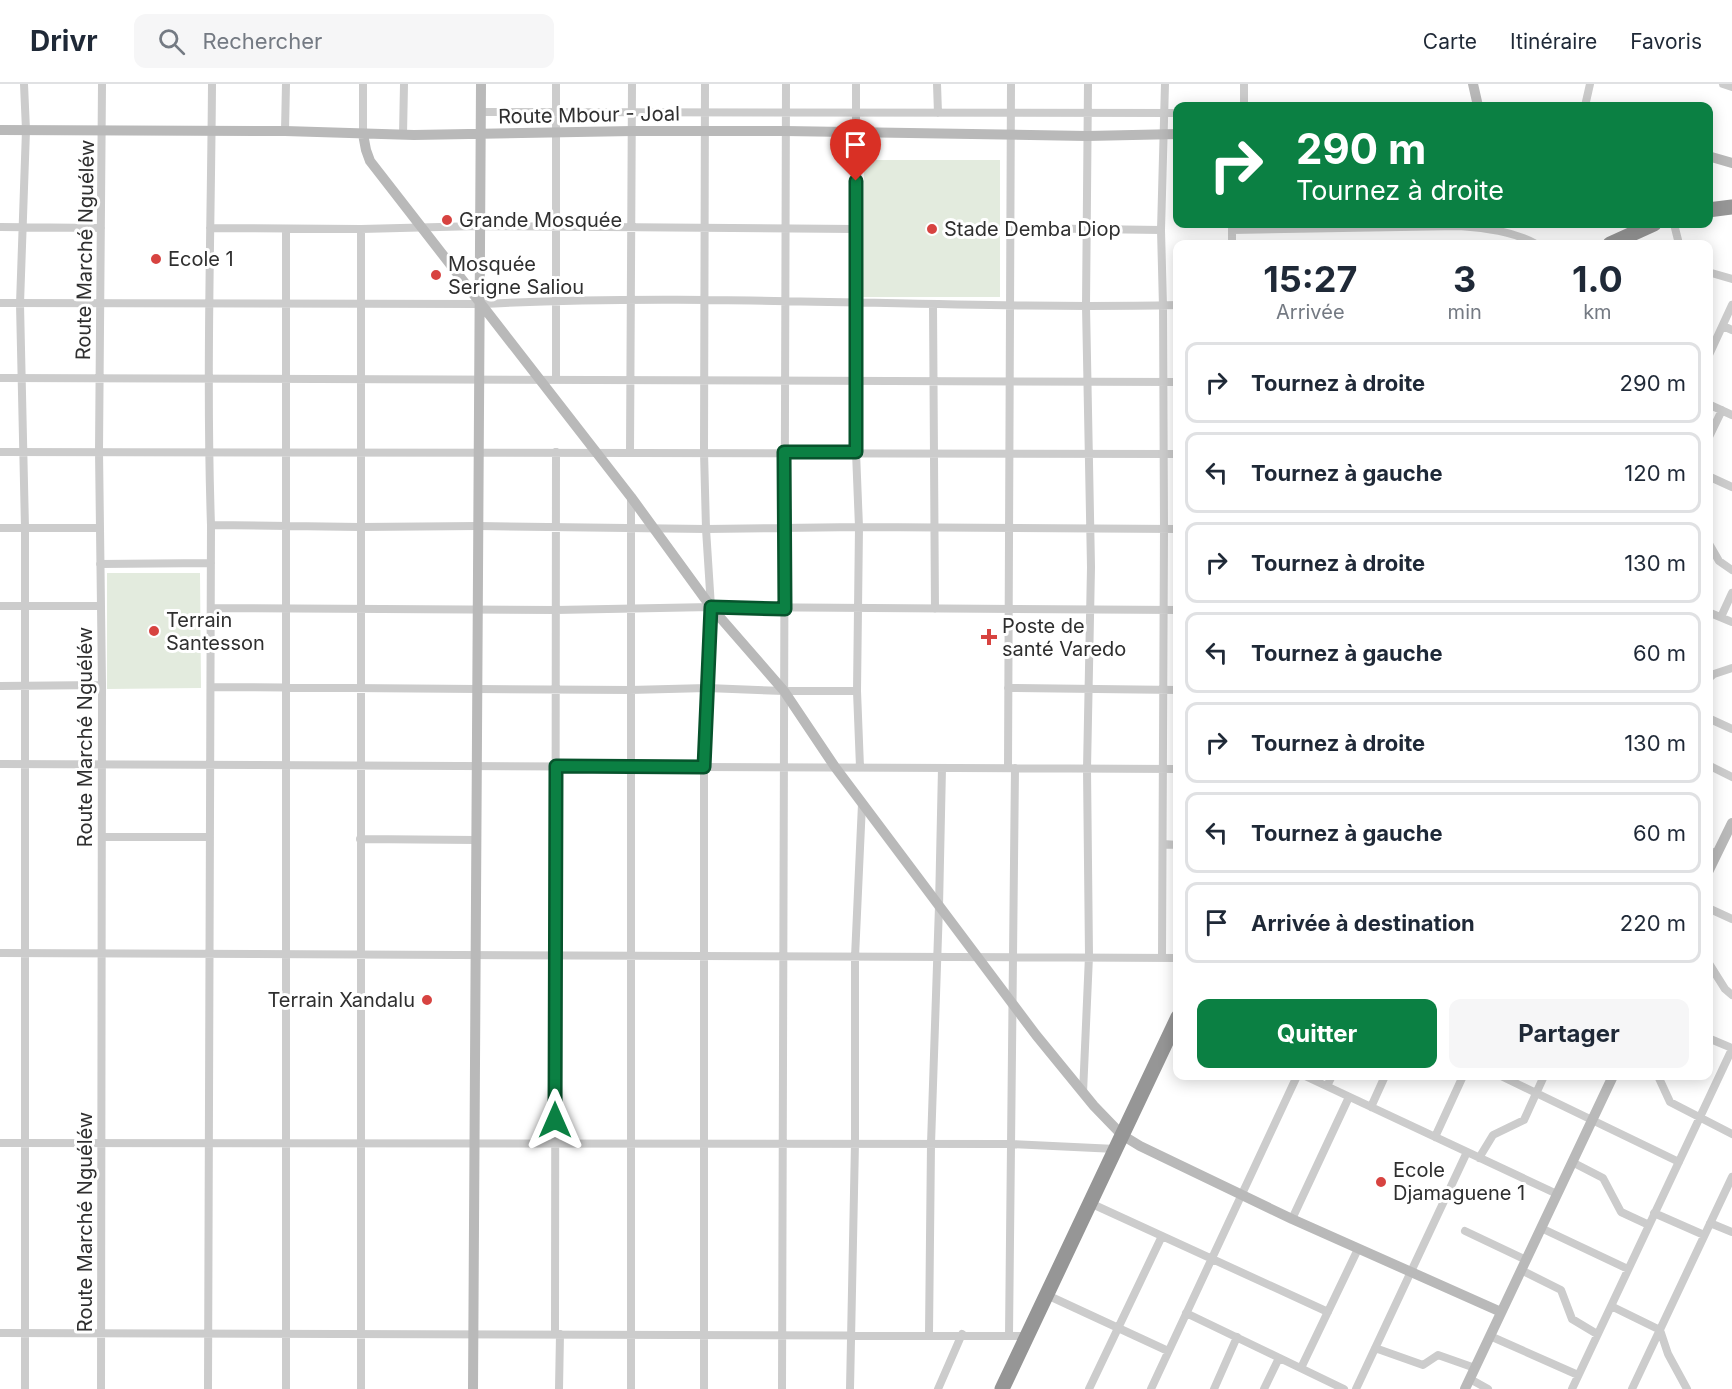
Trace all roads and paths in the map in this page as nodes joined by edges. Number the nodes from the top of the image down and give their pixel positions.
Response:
1 (24, 84) edge
2 (102, 84) edge
3 (212, 84) edge
4 (286, 84) edge
5 (363, 84) edge
6 (404, 84) edge
7 (481, 84) edge
8 (556, 84) edge
9 (632, 84) edge
10 (705, 84) edge
11 (786, 84) edge
12 (856, 84) edge
13 (937, 84) edge
14 (1011, 84) edge
15 (1088, 84) edge
16 (1165, 84) edge
17 (1244, 84) edge
18 (1473, 84) edge
19 (1590, 84) edge
20 (1723, 84) edge
21 (1732, 87) edge
22 (1244, 102) edge
23 (1477, 102) edge
24 (1586, 102) edge
25 (480, 112) junction
26 (704, 112) junction
27 (786, 112) junction
28 (556, 113) junction
29 (856, 113) junction
30 (938, 113) junction
31 (1011, 113) junction
32 (1088, 113) junction
33 (1173, 113) edge
34 (632, 114) junction
35 (1164, 114) junction
36 (0, 130) edge
37 (26, 130) junction
38 (212, 130) junction
39 (103, 131) junction
40 (285, 131) junction
41 (632, 131) junction
42 (785, 131) junction
43 (704, 132) junction
44 (363, 134) junction
45 (480, 134) junction
46 (556, 134) junction
47 (856, 134) junction
48 (1173, 134) edge
49 (404, 135) junction
50 (1010, 135) junction
51 (1164, 135) junction
52 (1087, 136) junction
53 (1713, 157) edge
54 (1732, 162) edge
55 (1732, 207) edge
56 (1713, 209) edge
57 (421, 226) junction
58 (479, 226) junction
59 (556, 226) junction
60 (0, 227) edge
61 (22, 227) junction
62 (631, 227) junction
63 (101, 228) junction
64 (210, 228) junction
65 (704, 228) junction
66 (785, 228) junction
67 (1010, 228) junction
68 (1483, 228) edge
69 (1645, 228) edge
70 (856, 229) junction
71 (1087, 229) junction
72 (286, 230) junction
73 (361, 230) junction
74 (1161, 230) junction
75 (1528, 240) edge
76 (1619, 240) edge
77 (1713, 273) edge
78 (1732, 279) edge
79 (556, 300) junction
80 (631, 300) junction
81 (704, 301) junction
82 (785, 301) junction
83 (287, 302) junction
84 (856, 302) junction
85 (0, 303) edge
86 (209, 303) junction
87 (481, 303) junction
88 (20, 304) junction
89 (100, 304) junction
90 (361, 304) junction
91 (933, 305) junction
92 (1010, 305) junction
93 (1173, 305) edge
94 (1732, 305) edge
95 (1086, 306) junction
96 (1163, 306) junction
97 (1723, 326) junction
98 (1732, 330) edge
99 (1713, 347) edge
100 (0, 378) edge
101 (22, 378) junction
102 (100, 378) junction
103 (209, 378) junction
104 (286, 378) junction
105 (360, 379) junction
106 (478, 379) junction
107 (539, 380) junction
108 (556, 380) junction
109 (630, 380) junction
110 (704, 380) junction
111 (784, 380) junction
112 (856, 381) junction
113 (934, 381) junction
114 (1009, 381) junction
115 (1088, 381) junction
116 (1163, 382) junction
117 (1173, 382) edge
118 (1713, 406) edge
119 (1722, 410) junction
120 (1732, 415) edge
121 (1713, 428) edge
122 (0, 452) edge
123 (23, 452) junction
124 (99, 452) junction
125 (208, 452) junction
126 (286, 452) junction
127 (360, 452) junction
128 (478, 452) junction
129 (556, 452) junction
130 (596, 452) junction
131 (630, 452) junction
132 (704, 452) junction
133 (784, 452) junction
134 (856, 452) junction
135 (1009, 452) junction
136 (1088, 453) junction
137 (934, 454) junction
138 (1163, 454) junction
139 (1173, 454) edge
140 (1713, 478) edge
141 (1732, 487) edge
142 (631, 497) junction
143 (211, 525) junction
144 (478, 526) junction
145 (286, 527) junction
146 (360, 527) junction
147 (630, 527) junction
148 (859, 527) junction
149 (0, 528) edge
150 (25, 528) junction
151 (100, 528) junction
152 (556, 528) junction
153 (653, 528) junction
154 (784, 528) junction
155 (1091, 528) junction
156 (706, 529) junction
157 (934, 529) junction
158 (1009, 529) junction
159 (1164, 529) junction
160 (1173, 530) edge
161 (1713, 551) edge
162 (211, 563) junction
163 (100, 564) junction
164 (1732, 570) edge
165 (1732, 593) edge
166 (0, 606) edge
167 (101, 606) junction
168 (25, 607) junction
169 (711, 607) junction
170 (211, 608) junction
171 (285, 609) junction
172 (360, 609) junction
173 (630, 609) junction
174 (785, 609) junction
175 (859, 609) junction
176 (935, 609) junction
177 (477, 610) junction
178 (556, 610) junction
179 (1008, 610) junction
180 (1090, 610) junction
181 (1164, 610) junction
182 (1173, 610) edge
183 (1713, 614) edge
184 (1721, 617) junction
185 (1732, 622) edge
186 (1732, 668) edge
187 (1713, 675) edge
188 (102, 685) junction
189 (0, 686) edge
190 (25, 686) junction
191 (211, 687) junction
192 (285, 688) junction
193 (360, 688) junction
194 (707, 688) junction
195 (1008, 688) junction
196 (477, 689) junction
197 (556, 689) junction
198 (1089, 689) junction
199 (1163, 689) junction
200 (630, 690) junction
201 (1173, 690) edge
202 (857, 691) junction
203 (784, 692) junction
204 (1713, 720) edge
205 (1732, 729) edge
206 (0, 764) edge
207 (25, 764) junction
208 (102, 764) junction
209 (210, 765) junction
210 (285, 765) junction
211 (360, 765) junction
212 (477, 766) junction
213 (556, 766) junction
214 (630, 766) junction
215 (704, 767) junction
216 (784, 767) junction
217 (835, 767) junction
218 (860, 767) junction
219 (942, 768) junction
220 (1011, 768) junction
221 (1163, 768) junction
222 (1173, 768) edge
223 (1713, 768) edge
224 (1087, 769) junction
225 (1732, 777) edge
226 (862, 804) junction
227 (1732, 823) edge
228 (1729, 836) edge
229 (102, 837) junction
230 (210, 837) junction
231 (360, 839) junction
232 (476, 840) junction
233 (1163, 844) junction
234 (1173, 844) edge
235 (1713, 852) edge
236 (939, 906) junction
237 (1713, 910) edge
238 (1732, 919) edge
239 (0, 953) edge
240 (25, 953) junction
241 (101, 953) junction
242 (210, 953) junction
243 (285, 954) junction
244 (361, 954) junction
245 (476, 955) junction
246 (555, 956) junction
247 (630, 956) junction
248 (704, 956) junction
249 (1014, 956) junction
250 (1089, 956) junction
251 (784, 957) junction
252 (855, 957) junction
253 (937, 957) junction
254 (978, 957) junction
255 (1162, 957) junction
256 (1173, 958) edge
257 (1713, 970) edge
258 (1732, 995) edge
259 (1013, 1006) junction
260 (1173, 1028) edge
261 (1713, 1040) edge
262 (1732, 1048) edge
263 (1295, 1080) edge
264 (1314, 1080) edge
265 (1330, 1080) edge
266 (1384, 1080) edge
267 (1461, 1080) edge
268 (1509, 1080) edge
269 (1542, 1080) edge
270 (1611, 1080) edge
271 (1660, 1080) edge
272 (1327, 1086) junction
273 (1536, 1093) junction
274 (1083, 1094) junction
275 (1349, 1097) junction
276 (1371, 1107) junction
277 (1700, 1118) junction
278 (1592, 1119) junction
279 (1732, 1134) edge
280 (1435, 1137) junction
281 (1119, 1142) junction
282 (0, 1143) edge
283 (25, 1143) junction
284 (101, 1143) junction
285 (209, 1143) junction
286 (286, 1143) junction
287 (361, 1143) junction
288 (475, 1143) junction
289 (555, 1143) junction
290 (631, 1143) junction
291 (704, 1143) junction
292 (784, 1143) junction
293 (855, 1143) junction
294 (931, 1143) junction
295 (1010, 1144) junction
296 (1467, 1152) junction
297 (1479, 1158) junction
298 (1572, 1162) junction
299 (1679, 1162) junction
300 (1732, 1177) edge
301 (1557, 1194) junction
302 (1242, 1195) junction
303 (1090, 1203) junction
304 (1654, 1213) junction
305 (1292, 1219) junction
306 (1710, 1223) junction
307 (1649, 1225) junction
308 (1541, 1228) junction
309 (1465, 1231) dead end
310 (1732, 1232) edge
311 (1704, 1235) junction
312 (1162, 1236) junction
313 (1358, 1249) junction
314 (1211, 1259) junction
315 (1523, 1265) junction
316 (1628, 1269) junction
317 (1411, 1273) junction
318 (1047, 1295) junction
319 (1611, 1306) junction
320 (1328, 1312) junction
321 (1501, 1312) junction
322 (1186, 1313) junction
323 (1119, 1328) junction
324 (1660, 1330) junction
325 (0, 1333) edge
326 (25, 1333) junction
327 (101, 1333) junction
328 (208, 1333) junction
329 (286, 1334) junction
330 (361, 1334) junction
331 (474, 1334) junction
332 (557, 1334) junction
333 (631, 1334) junction
334 (704, 1334) junction
335 (783, 1334) junction
336 (851, 1334) junction
337 (929, 1334) junction
338 (962, 1334) junction
339 (1597, 1334) junction
340 (1009, 1335) junction
341 (1027, 1336) junction
342 (1490, 1336) junction
343 (1237, 1337) junction
344 (1375, 1348) junction
345 (1168, 1351) junction
346 (1279, 1358) junction
347 (1301, 1368) junction
348 (1475, 1368) junction
349 (1578, 1375) junction
350 (1467, 1384) edge
351 (25, 1389) edge
352 (101, 1389) edge
353 (208, 1389) edge
354 (286, 1389) edge
355 (361, 1389) edge
356 (474, 1389) edge
357 (559, 1389) edge
358 (631, 1389) edge
359 (704, 1389) edge
360 (782, 1389) edge
361 (850, 1389) edge
362 (938, 1389) edge
363 (1002, 1389) edge
364 (1089, 1389) edge
365 (1151, 1389) edge
366 (1214, 1389) edge
367 (1264, 1389) edge
368 (1344, 1389) edge
369 (1356, 1389) edge
370 (1488, 1389) edge
371 (1572, 1389) edge
372 (1632, 1389) edge
373 (1687, 1389) edge

1 - 37 street
2 - 39 street, Route Marché Nguéléw
3 - 38 street
4 - 40 street
5 - 44 street
6 - 49 street
7 - 25 main road
8 - 28 street
9 - 34 street
10 - 26 street
11 - 27 street
12 - 29 street
13 - 30 street
14 - 31 street
15 - 32 street
16 - 35 street
17 - 22 street
18 - 23 main road
19 - 24 street
20 - 21 street
25 - 28 street
25 - 45 main road
26 - 27 street
26 - 34 street
26 - 43 street
27 - 29 street
27 - 42 street
28 - 34 street
28 - 46 street
29 - 30 street
29 - 47 street
30 - 31 street
31 - 32 street
31 - 50 street
32 - 35 street
32 - 52 street
33 - 35 street
34 - 41 street
35 - 51 street
36 - 37 main road, Route Mbour - Joal
37 - 39 main road, Route Mbour - Joal
37 - 61 street
38 - 39 main road, Route Mbour - Joal
38 - 40 main road, Route Mbour - Joal
38 - 64 street
39 - 63 street, Route Marché Nguéléw
40 - 44 main road, Route Mbour - Joal
41 - 43 main road, Route Mbour - Joal
41 - 46 main road, Route Mbour - Joal
41 - 62 street
42 - 43 main road, Route Mbour - Joal
42 - 47 main road, Route Mbour - Joal
42 - 66 street
43 - 65 street
44 - 49 main road, Route Mbour - Joal
44 - 57 main road
45 - 46 main road, Route Mbour - Joal
45 - 49 main road, Route Mbour - Joal
45 - 58 main road
46 - 59 street
47 - 50 main road, Route Mbour - Joal
47 - 70 street
48 - 51 main road, Route Mbour - Joal
50 - 52 main road, Route Mbour - Joal
50 - 67 street
51 - 52 main road, Route Mbour - Joal
51 - 74 street
52 - 71 street
53 - 54 main road
55 - 56 highway
57 - 58 street
57 - 73 street
57 - 87 main road
58 - 59 street
58 - 87 main road
59 - 62 street
59 - 79 street
60 - 61 street
61 - 63 street
61 - 88 street
62 - 65 street
62 - 80 street
63 - 89 street, Route Marché Nguéléw
64 - 72 street
64 - 86 street
65 - 66 street
65 - 81 street
66 - 70 street
66 - 82 street
67 - 71 street
67 - 92 street
68 - 75 street
69 - 76 highway
70 - 84 street
71 - 74 street
71 - 95 street
72 - 73 street
72 - 83 street
73 - 90 street
74 - 96 street
77 - 78 street
79 - 80 street
79 - 87 street
79 - 108 street
80 - 81 street
80 - 109 street
81 - 82 street
81 - 110 street
82 - 84 street
82 - 111 street
83 - 86 street
83 - 90 street
83 - 104 street
84 - 91 street
84 - 112 street
85 - 88 street
86 - 89 street
86 - 103 street
87 - 90 street
87 - 106 main road
87 - 107 main road
88 - 89 street
88 - 101 street
89 - 102 street, Route Marché Nguéléw
90 - 105 street
91 - 92 street
91 - 113 street
92 - 95 street
92 - 114 street
93 - 96 street
94 - 97 street
95 - 96 street
95 - 115 street
96 - 116 street
97 - 98 street
97 - 99 street
100 - 101 street
101 - 102 street
101 - 123 street
102 - 103 street
102 - 124 street, Route Marché Nguéléw
103 - 104 street
103 - 125 street
104 - 105 street
104 - 126 street
105 - 106 street
105 - 127 street
106 - 107 street
106 - 128 main road
107 - 108 street
107 - 130 main road
108 - 109 street
109 - 110 street
109 - 131 street
110 - 111 street
110 - 132 street
111 - 112 street
111 - 133 street
112 - 113 street
112 - 134 street
113 - 114 street
113 - 137 street
114 - 115 street
114 - 135 street
115 - 116 street
115 - 136 street
116 - 117 street
116 - 138 street
118 - 119 street
119 - 120 street
119 - 121 street
122 - 123 street
123 - 124 street
123 - 150 street
124 - 125 street
124 - 151 street, Route Marché Nguéléw
125 - 126 street
125 - 143 street
126 - 127 street
126 - 145 street
127 - 128 street
127 - 146 street
128 - 129 street
128 - 144 main road
129 - 130 street
129 - 152 street
130 - 131 street
130 - 142 main road
131 - 132 street
132 - 133 street
132 - 156 street
133 - 134 street
133 - 154 street
134 - 137 street
134 - 148 street
135 - 136 street
135 - 137 street
135 - 158 street
136 - 138 street
136 - 155 street
137 - 157 street
138 - 139 street
138 - 159 street
140 - 141 street
142 - 147 street
142 - 153 main road
143 - 145 street
143 - 162 street
144 - 146 street
144 - 152 street
144 - 177 main road
145 - 146 street
145 - 171 street
146 - 172 street
147 - 152 street
147 - 153 street
147 - 173 street
148 - 154 street
148 - 157 street
148 - 175 street
149 - 150 street
150 - 151 street
150 - 168 street
151 - 163 street, Route Marché Nguéléw
152 - 178 street
153 - 156 street
153 - 169 main road
154 - 156 street
154 - 174 street
155 - 158 street
155 - 159 street
155 - 180 street
156 - 169 street
157 - 158 street
157 - 176 street
158 - 179 street
159 - 160 street
159 - 181 street
161 - 164 street
162 - 163 street
162 - 170 street
163 - 167 street, Route Marché Nguéléw
165 - 184 street
166 - 168 street
167 - 168 street
167 - 188 street, Route Marché Nguéléw
168 - 190 street
169 - 173 street
169 - 174 street
169 - 194 street
169 - 203 main road
170 - 171 street
170 - 191 street
171 - 172 street
171 - 192 street
172 - 177 street
172 - 193 street
173 - 178 street
173 - 200 street
174 - 175 street
174 - 203 street
175 - 176 street
175 - 202 street
176 - 179 street
177 - 178 street
177 - 196 main road
178 - 197 street
179 - 180 street
179 - 195 street
180 - 181 street
180 - 198 street
181 - 182 street
181 - 199 street
183 - 184 street
184 - 185 street
186 - 187 street
188 - 190 street
188 - 208 street, Route Marché Nguéléw
189 - 190 street
190 - 207 street
191 - 192 street
191 - 209 street
192 - 193 street
192 - 210 street
193 - 196 street
193 - 211 street
194 - 200 street
194 - 203 street
194 - 215 street
195 - 198 street
195 - 220 street
196 - 197 street
196 - 212 main road
197 - 200 street
197 - 213 street
198 - 199 street
198 - 224 street
199 - 201 street
199 - 221 street
200 - 214 street
202 - 203 street
202 - 218 street
203 - 216 street
203 - 217 main road
204 - 205 street
206 - 207 street
207 - 208 street
207 - 240 street
208 - 209 street
208 - 229 street, Route Marché Nguéléw
209 - 210 street
209 - 230 street
210 - 211 street
210 - 243 street
211 - 212 street
211 - 231 street
212 - 213 street
212 - 232 main road
213 - 214 street
213 - 246 street
214 - 215 street
214 - 247 street
215 - 216 street
215 - 248 street
216 - 217 street
216 - 251 street
217 - 218 street
217 - 226 main road
218 - 219 street
219 - 220 street
219 - 236 street
220 - 224 street
220 - 249 street
221 - 222 street
221 - 224 street
221 - 233 street
223 - 225 street
224 - 250 street
226 - 236 main road
226 - 252 street
227 - 228 main road
228 - 235 main road
229 - 230 street
229 - 241 street, Route Marché Nguéléw
230 - 242 street
231 - 232 street
231 - 244 street
232 - 245 main road
233 - 234 street
233 - 255 street
236 - 253 street
236 - 254 main road
237 - 238 street
239 - 240 street
240 - 241 street
240 - 283 street
241 - 242 street
241 - 284 street, Route Marché Nguéléw
242 - 243 street
242 - 285 street
243 - 244 street
243 - 286 street
244 - 245 street
244 - 287 street
245 - 246 street
245 - 288 main road
246 - 247 street
246 - 289 street
247 - 248 street
247 - 290 street
248 - 251 street
248 - 291 street
249 - 250 street
249 - 254 street
249 - 259 street
250 - 255 street
250 - 274 street
251 - 252 street
251 - 292 street
252 - 253 street
252 - 293 street
253 - 254 street
253 - 294 street
254 - 259 main road
255 - 256 street
257 - 258 street
259 - 274 main road
259 - 295 street
260 - 281 highway
261 - 262 street
262 - 277 street
263 - 302 street
264 - 272 street
265 - 272 street
266 - 276 street
267 - 280 street
268 - 273 street
269 - 273 street
270 - 278 main road
271 - 277 street
272 - 275 street
273 - 278 street
273 - 297 street
274 - 281 main road
275 - 276 street
275 - 305 street
276 - 280 street
277 - 279 street
277 - 299 street
278 - 298 main road
278 - 299 street
280 - 296 street
281 - 295 street
281 - 302 main road
281 - 303 highway
282 - 283 street
283 - 284 street
283 - 326 street
284 - 285 street
284 - 327 street, Route Marché Nguéléw
285 - 286 street
285 - 328 street
286 - 287 street
286 - 329 street
287 - 288 street
287 - 330 street
288 - 289 street
288 - 331 main road
289 - 290 street
289 - 332 street
290 - 291 street
290 - 333 street
291 - 292 street
291 - 334 street
292 - 293 street
292 - 335 street
293 - 294 street
293 - 336 street
294 - 295 street
294 - 337 street
295 - 340 street
296 - 297 street
296 - 317 street
297 - 301 street
298 - 301 main road
298 - 307 street
299 - 304 street
300 - 306 street
301 - 308 main road
302 - 305 main road
302 - 314 street
303 - 312 street
303 - 318 highway
304 - 307 street
304 - 311 street
305 - 313 main road
306 - 310 street
306 - 311 street
307 - 316 street
308 - 315 main road
308 - 316 street
309 - 315 street
311 - 324 street
312 - 314 street
312 - 323 street
313 - 317 main road
313 - 320 street
314 - 320 street
314 - 322 street
315 - 321 main road
315 - 339 street
316 - 319 street
317 - 321 main road
317 - 344 street
318 - 323 street
318 - 341 highway
319 - 324 street
319 - 339 street
320 - 347 street
321 - 342 main road
322 - 343 street
322 - 345 street
323 - 345 street
323 - 364 street
324 - 372 street
324 - 373 street
325 - 326 street
326 - 327 street
326 - 351 street
327 - 328 street
327 - 352 street, Route Marché Nguéléw
328 - 329 street
328 - 353 street
329 - 330 street
329 - 354 street
330 - 331 street
330 - 355 street
331 - 332 street
331 - 356 main road
332 - 333 street
332 - 357 street
333 - 334 street
333 - 358 street
334 - 335 street
334 - 359 street
335 - 336 street
335 - 360 street
336 - 337 street
336 - 361 street
337 - 338 street
338 - 340 street
338 - 362 street
339 - 349 street
340 - 341 street
341 - 363 highway
342 - 348 main road
342 - 349 street
343 - 346 street
343 - 366 street
344 - 348 street
344 - 369 street
345 - 365 street
346 - 347 street
346 - 367 street
347 - 368 street
348 - 350 main road
349 - 371 street
350 - 370 street

